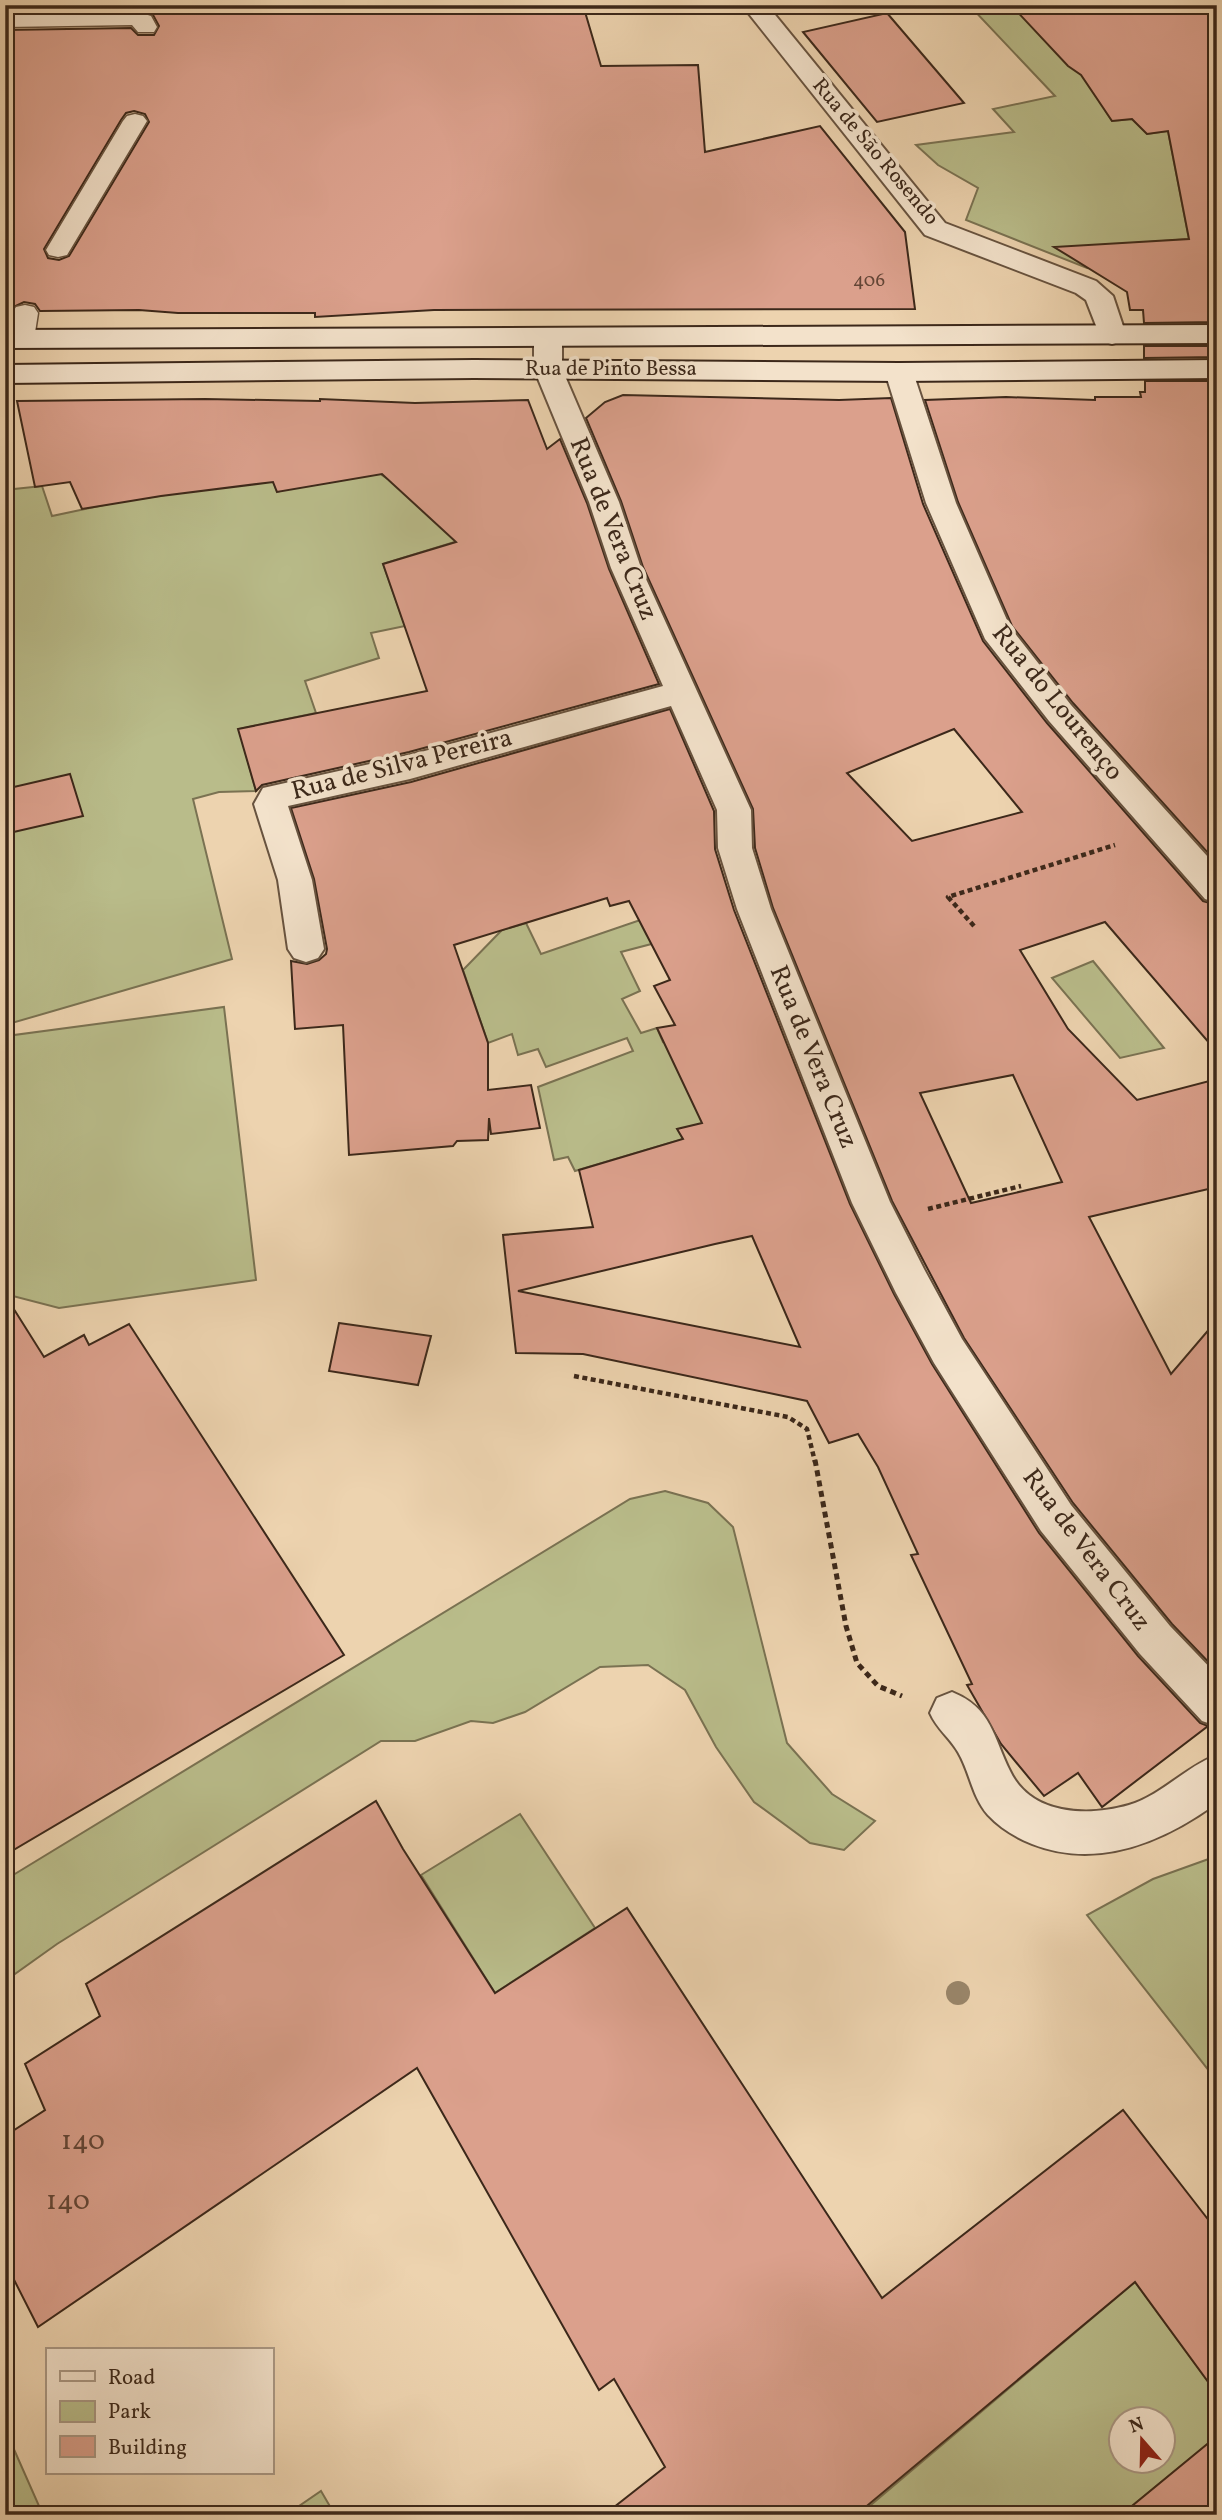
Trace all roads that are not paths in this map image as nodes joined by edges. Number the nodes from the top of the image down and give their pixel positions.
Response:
1 (754, 5) edge
2 (5, 20) edge
3 (146, 27) dead end
4 (135, 121) dead end
5 (58, 250) dead end
6 (17, 330) edge
7 (1217, 334) edge
8 (1112, 335) junction
9 (548, 338) junction
10 (548, 369) junction
11 (1217, 369) edge
12 (899, 372) junction
13 (5, 374) edge
14 (682, 692) junction
15 (1217, 890) edge
16 (306, 949) dead end
17 (1217, 1706) edge
18 (952, 1713) road end
19 (1217, 1776) edge

1 - 8 street, Rua de São Rosendo
2 - 3 lane
4 - 5 lane
6 - 9 street, Rua de Pinto Bessa
7 - 8 street, Rua de Pinto Bessa
8 - 9 street, Rua de Pinto Bessa
9 - 10 street, Rua de Vera Cruz
10 - 12 street, Rua de Pinto Bessa
10 - 13 street, Rua de Pinto Bessa
10 - 14 street, Rua de Vera Cruz
11 - 12 street, Rua de Pinto Bessa
12 - 15 street, Rua do Lourenço
14 - 16 street, Rua de Silva Pereira
14 - 17 street, Rua de Vera Cruz
18 - 19 street

